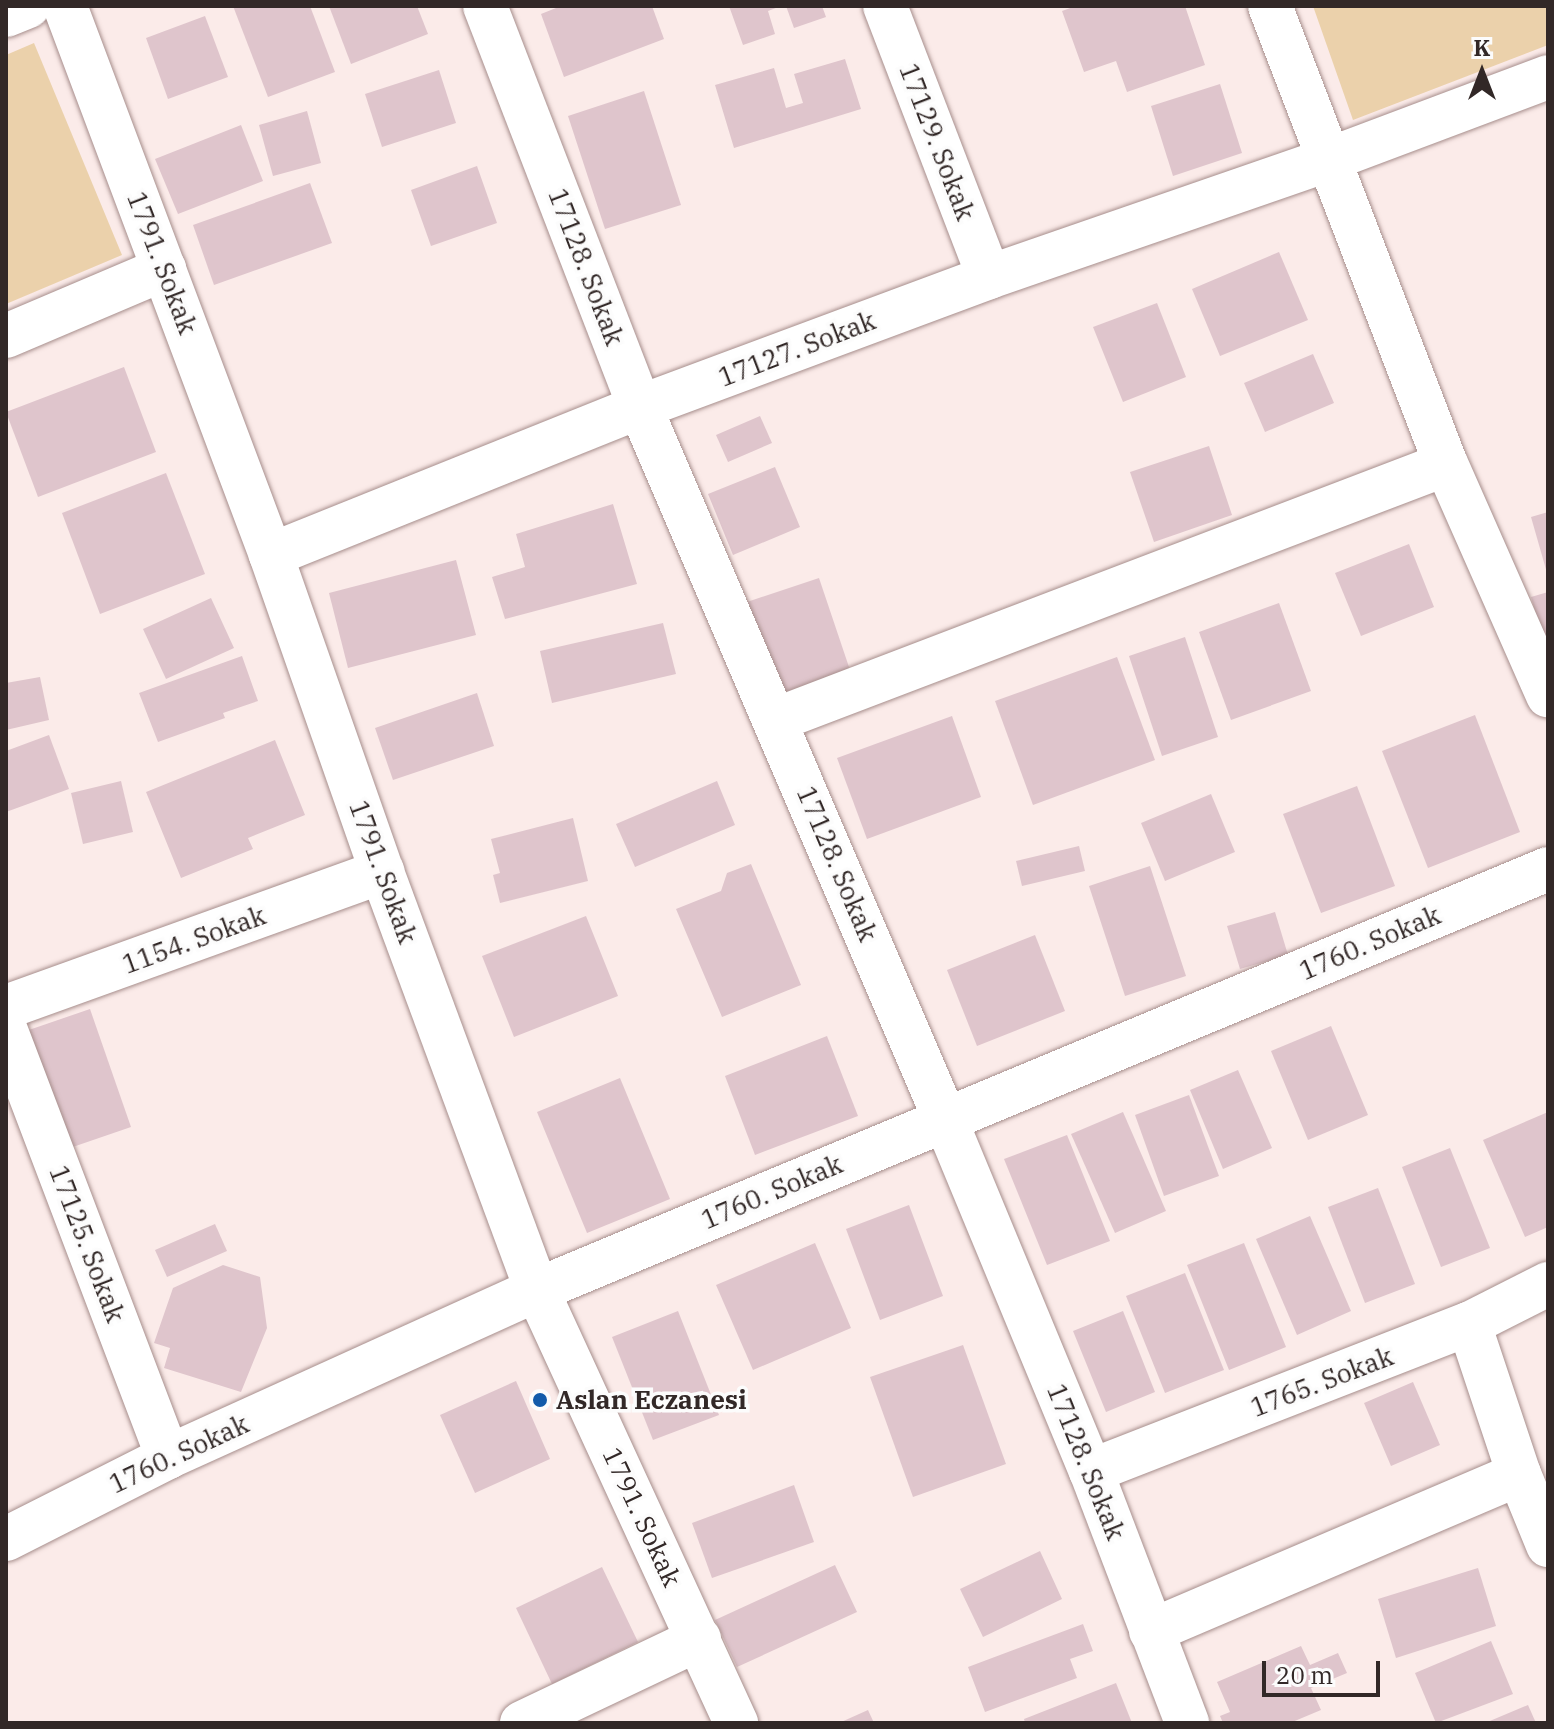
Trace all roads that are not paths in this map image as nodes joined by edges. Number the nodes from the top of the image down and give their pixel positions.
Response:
1 (28, 6) edge
2 (65, 6) edge
3 (485, 6) edge
4 (885, 6) edge
5 (1270, 6) edge
6 (6, 15) edge
7 (1548, 77) edge
8 (1330, 159) junction
9 (164, 269) junction
10 (989, 277) junction
11 (6, 336) edge
12 (640, 407) junction
13 (1446, 464) junction
14 (271, 555) junction
15 (1548, 695) edge
16 (775, 720) junction
17 (1548, 869) edge
18 (382, 872) junction
19 (6, 1007) edge
20 (6, 1031) edge
21 (945, 1119) junction
22 (1548, 1284) edge
23 (537, 1290) junction
24 (1469, 1324) junction
25 (168, 1457) junction
26 (1091, 1471) junction
27 (1519, 1474) junction
28 (6, 1539) edge
29 (1548, 1545) edge
30 (1151, 1631) junction
31 (699, 1639) junction
32 (522, 1723) edge
33 (736, 1723) edge
34 (1187, 1723) edge

1 - 6 street
2 - 9 street, 1791. Sokak
3 - 12 street, 17128. Sokak
4 - 10 street, 17129. Sokak
5 - 8 street
7 - 8 street, 17127. Sokak
8 - 10 street, 17127. Sokak
8 - 13 street
9 - 11 street
9 - 14 street, 1791. Sokak
10 - 12 street, 17127. Sokak
12 - 14 street, 17127. Sokak
12 - 16 street, 17128. Sokak
13 - 15 street
13 - 16 street
14 - 18 street, 1791. Sokak
16 - 21 street, 17128. Sokak
17 - 21 street, 1760. Sokak
18 - 19 street, 1154. Sokak
18 - 23 street, 1791. Sokak
20 - 25 street, 17125. Sokak
21 - 23 street, 1760. Sokak
21 - 26 street, 17128. Sokak
22 - 24 street, 1765. Sokak
23 - 25 street, 1760. Sokak
23 - 31 street, 1791. Sokak
24 - 26 street, 1765. Sokak
24 - 27 street
25 - 28 street, 1760. Sokak
26 - 30 street, 17128. Sokak
27 - 29 street
27 - 30 street
30 - 34 street, 17128. Sokak
31 - 32 street
31 - 33 street, 1791. Sokak

